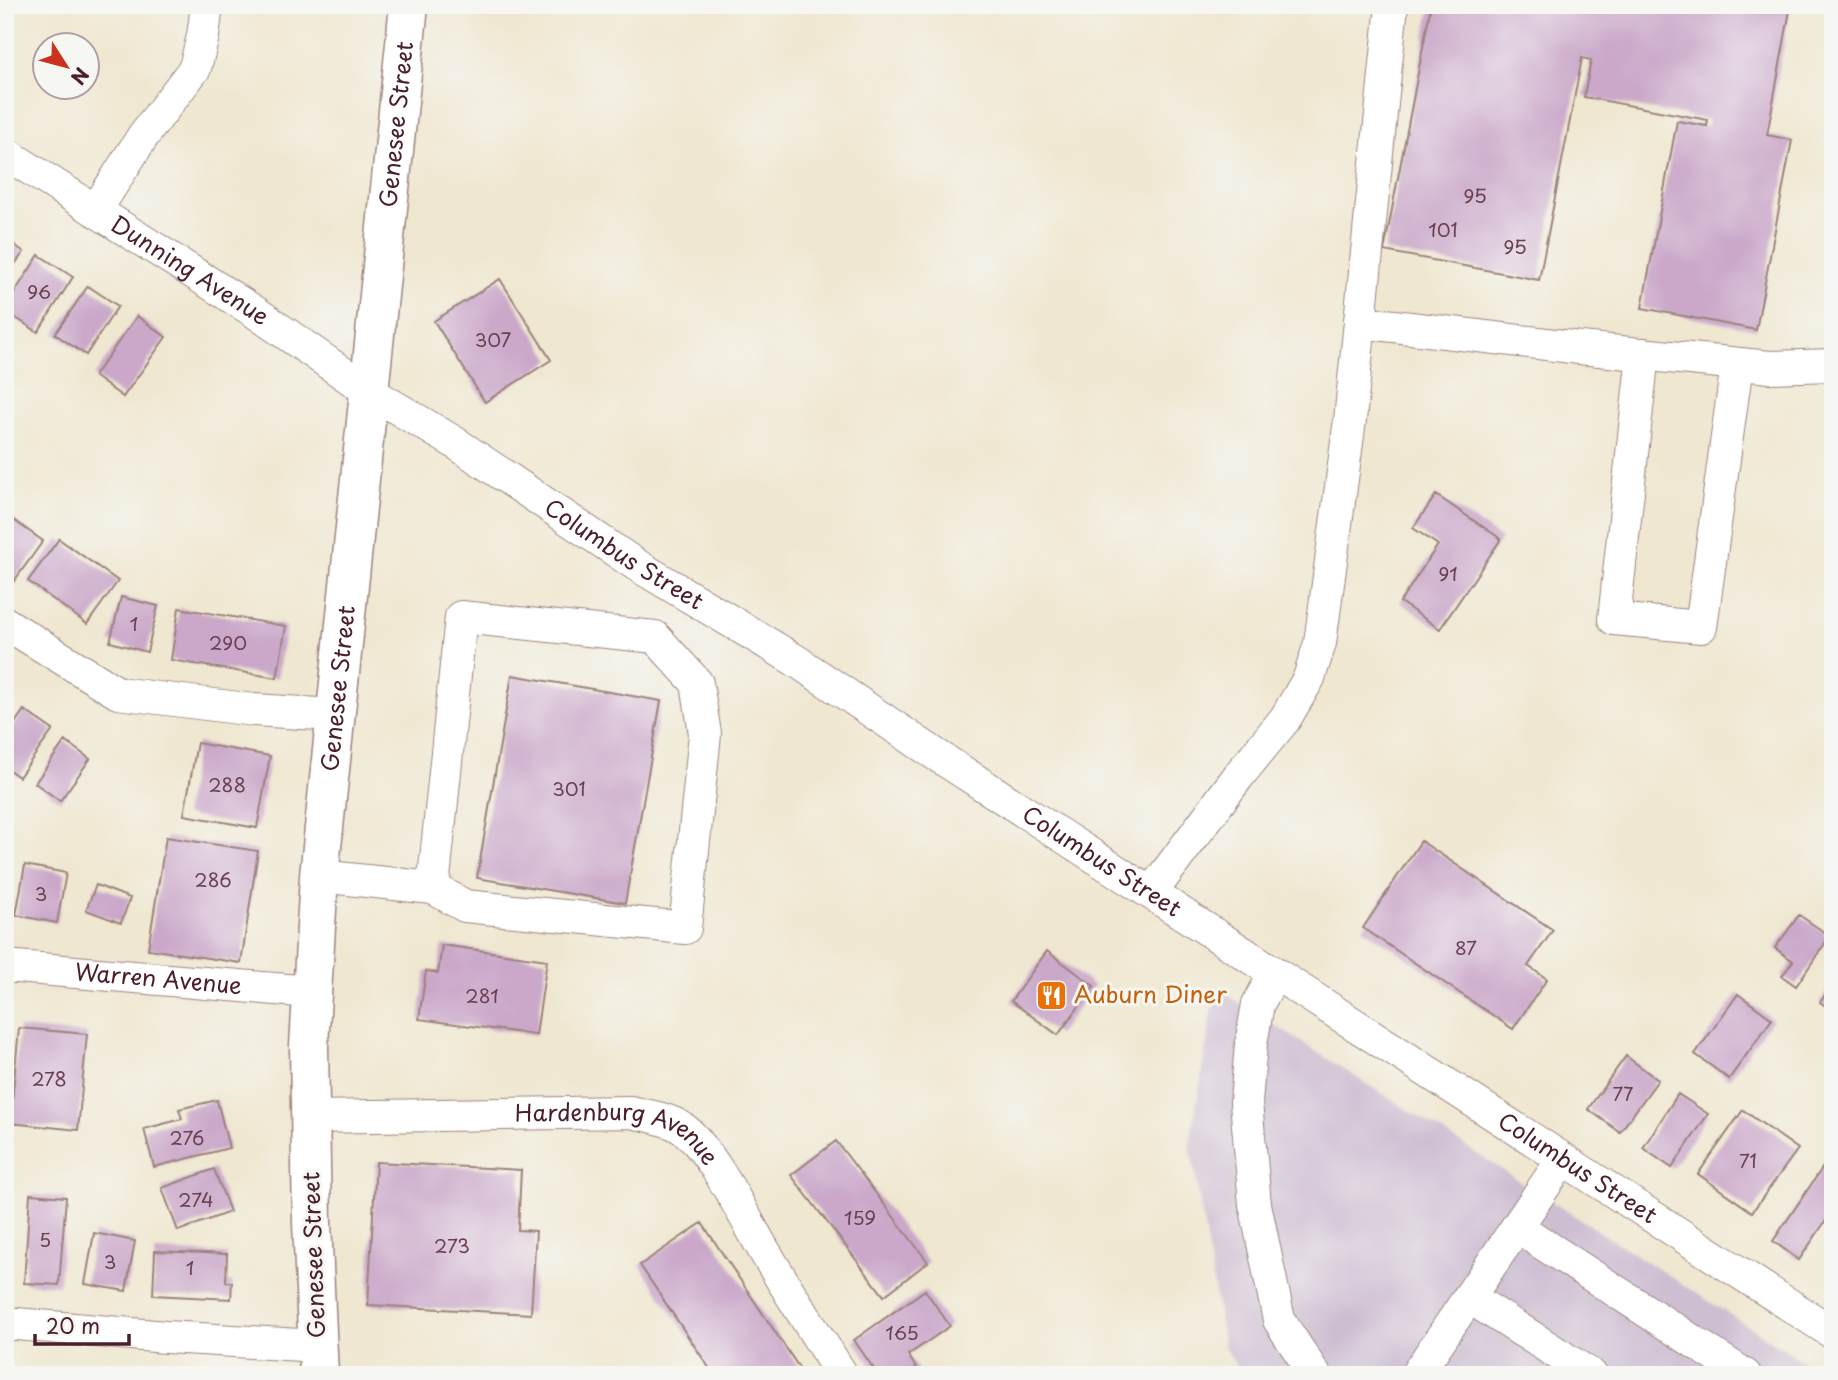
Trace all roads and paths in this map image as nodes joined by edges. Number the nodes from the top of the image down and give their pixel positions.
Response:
1 (206, 5) edge
2 (409, 5) edge
3 (1392, 5) edge
4 (5, 153) edge
5 (96, 210) junction
6 (1360, 321) junction
7 (1643, 354) junction
8 (1737, 364) junction
9 (1833, 365) edge
10 (370, 392) junction
11 (683, 593) junction
12 (5, 623) edge
13 (655, 637) junction
14 (335, 715) junction
15 (319, 876) junction
16 (433, 888) junction
17 (1151, 893) junction
18 (5, 966) edge
19 (1275, 973) junction
20 (312, 992) junction
21 (310, 1117) junction
22 (1563, 1159) junction
23 (1517, 1227) junction
24 (1469, 1297) junction
25 (5, 1323) edge
26 (1833, 1333) edge
27 (318, 1360) edge
28 (1429, 1370) edge
29 (842, 1375) edge
30 (1315, 1375) edge
31 (1591, 1375) edge
32 (1745, 1375) edge

1 - 5 street
2 - 10 main road, Genesee Street
3 - 6 street
4 - 5 street, Dunning Avenue
5 - 10 street, Dunning Avenue
6 - 7 street
6 - 17 street
7 - 8 street
7 - 8 street
8 - 9 street
10 - 11 street, Columbus Street
10 - 14 main road, Genesee Street
11 - 13 street
11 - 17 street, Columbus Street
12 - 14 street
13 - 16 street
13 - 16 street
14 - 15 main road, Genesee Street
15 - 16 street
15 - 20 main road, Genesee Street
17 - 19 street, Columbus Street
18 - 20 street, Warren Avenue
19 - 22 street, Columbus Street
19 - 30 street
20 - 21 main road, Genesee Street
21 - 27 main road, Genesee Street
21 - 29 street, Hardenburg Avenue
22 - 23 street
22 - 26 street, Columbus Street
23 - 24 street
23 - 32 street
24 - 28 street
24 - 31 street
25 - 27 street

